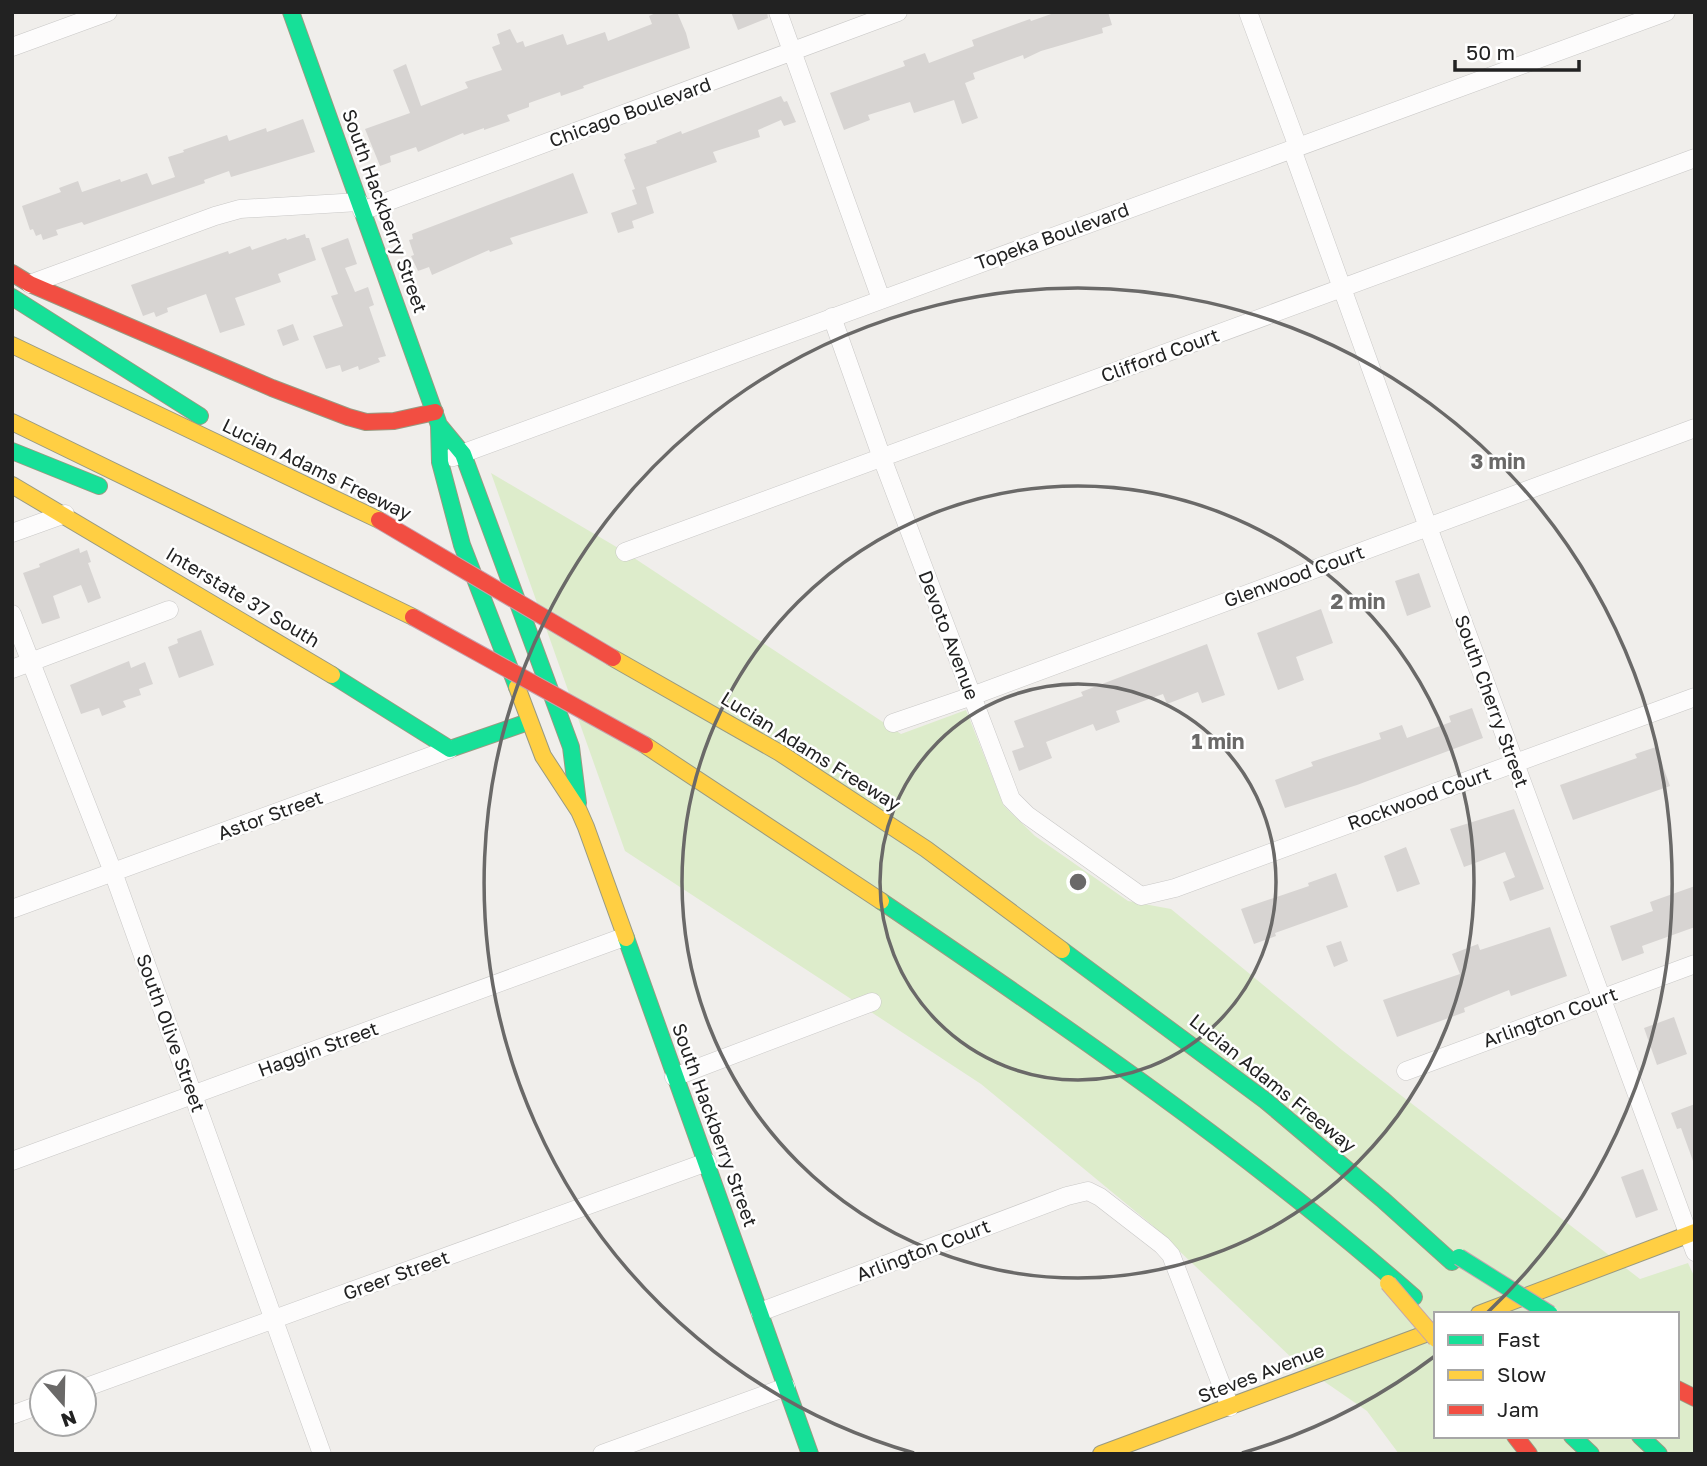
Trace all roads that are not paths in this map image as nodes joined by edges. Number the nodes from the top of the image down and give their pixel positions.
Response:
1 (108, 12) edge
2 (291, 12) edge
3 (778, 12) edge
4 (898, 12) edge
5 (1248, 12) edge
6 (1666, 12) edge
7 (12, 47) edge
8 (792, 52) junction
9 (1295, 148) junction
10 (1695, 158) edge
11 (361, 207) junction
12 (12, 273) edge
13 (30, 284) junction
14 (1342, 289) junction
15 (12, 297) edge
16 (881, 299) junction
17 (832, 317) junction
18 (12, 345) edge
19 (437, 419) junction
20 (12, 422) edge
21 (1695, 428) edge
22 (12, 451) edge
23 (463, 454) junction
24 (882, 458) junction
25 (440, 462) junction
26 (12, 485) edge
27 (113, 491) dead end
28 (326, 495) junction
29 (138, 501) dead end
30 (65, 514) junction
31 (1428, 527) junction
32 (12, 533) edge
33 (625, 552) dead end
34 (321, 570) junction
35 (169, 610) dead end
36 (12, 614) edge
37 (31, 662) junction
38 (12, 669) edge
39 (972, 696) junction
40 (1695, 696) edge
41 (528, 722) junction
42 (893, 723) dead end
43 (450, 748) junction
44 (1515, 763) junction
45 (579, 811) junction
46 (113, 872) junction
47 (1142, 896) joint
48 (12, 909) edge
49 (624, 937) junction
50 (1695, 964) edge
51 (1601, 998) junction
52 (872, 1002) dead end
53 (1406, 1071) dead end
54 (674, 1077) junction
55 (194, 1095) junction
56 (12, 1161) edge
57 (707, 1162) junction
58 (1691, 1234) edge
59 (1695, 1252) edge
60 (1455, 1259) junction
61 (1395, 1284) junction
62 (760, 1312) junction
63 (1484, 1312) edge
64 (1506, 1312) edge
65 (1547, 1312) edge
66 (1434, 1314) edge
67 (274, 1319) junction
68 (1434, 1331) edge
69 (1434, 1336) edge
70 (98, 1383) edge
71 (786, 1387) junction
72 (1679, 1390) edge
73 (1695, 1398) edge
74 (1230, 1408) junction
75 (1517, 1438) edge
76 (1574, 1438) edge
77 (1642, 1438) edge
78 (322, 1454) edge
79 (602, 1454) edge
80 (810, 1454) edge
81 (1101, 1454) edge
82 (1529, 1454) edge
83 (1591, 1454) edge
84 (1659, 1454) edge

1 - 7 street
2 - 11 main road, South Hackberry Street
3 - 8 street
4 - 8 street, Chicago Boulevard
5 - 9 street, South Cherry Street
6 - 9 street, Topeka Boulevard
8 - 11 street, Chicago Boulevard
8 - 16 street
9 - 14 street, South Cherry Street
9 - 16 street, Topeka Boulevard
10 - 14 street, Clifford Court
11 - 13 street, Chicago Boulevard
11 - 19 main road, South Hackberry Street
12 - 13 main road
13 - 19 main road
14 - 24 street, Clifford Court
14 - 31 street, South Cherry Street
15 - 28 main road
16 - 17 street, Topeka Boulevard
17 - 23 street, Topeka Boulevard
17 - 24 street, Devoto Avenue
18 - 28 main road, Lucian Adams Freeway
19 - 23 main road, South Hackberry Street
19 - 25 main road, South Hackberry Street
20 - 34 main road
21 - 31 street, Glenwood Court
22 - 27 main road
23 - 25 street, Topeka Boulevard
23 - 45 main road, South Hackberry Street
24 - 33 street, Clifford Court
24 - 39 street, Devoto Avenue
25 - 41 main road, South Hackberry Street
26 - 30 main road, Interstate 37 South
28 - 60 main road, Lucian Adams Freeway, bridge
29 - 34 main road
30 - 32 street
30 - 43 main road, Interstate 37 South
31 - 39 street, Glenwood Court
31 - 44 street, South Cherry Street
34 - 61 main road, bridge
35 - 37 street
36 - 37 street, South Olive Street
37 - 38 street
37 - 46 street, South Olive Street
39 - 42 street, Glenwood Court
39 - 47 street, Devoto Avenue
40 - 44 street, Rockwood Court
41 - 43 main road, Astor Street
41 - 45 main road, South Hackberry Street
43 - 46 street, Astor Street
44 - 47 street, Rockwood Court
44 - 51 street, South Cherry Street
45 - 49 main road, South Hackberry Street
46 - 48 street, Astor Street
46 - 55 street, South Olive Street
49 - 54 main road, South Hackberry Street
49 - 55 street, Haggin Street
50 - 51 street, Arlington Court
51 - 53 street, Arlington Court
51 - 58 street, South Cherry Street
52 - 54 street
54 - 57 main road, South Hackberry Street
55 - 56 street, Haggin Street
55 - 67 street, South Olive Street
57 - 62 main road, South Hackberry Street
57 - 67 street, Greer Street
58 - 59 street, South Cherry Street
58 - 63 main road
60 - 64 main road, Lucian Adams Freeway
60 - 65 main road, bridge
61 - 66 main road
61 - 69 main road, bridge
62 - 71 main road, South Hackberry Street
62 - 74 street, Arlington Court
67 - 70 street, Greer Street
67 - 78 street, South Olive Street
68 - 74 main road, Steves Avenue
71 - 79 street
71 - 80 main road, South Hackberry Street
72 - 73 main road
74 - 81 main road, Steves Avenue
75 - 82 main road
76 - 83 main road
77 - 84 main road

